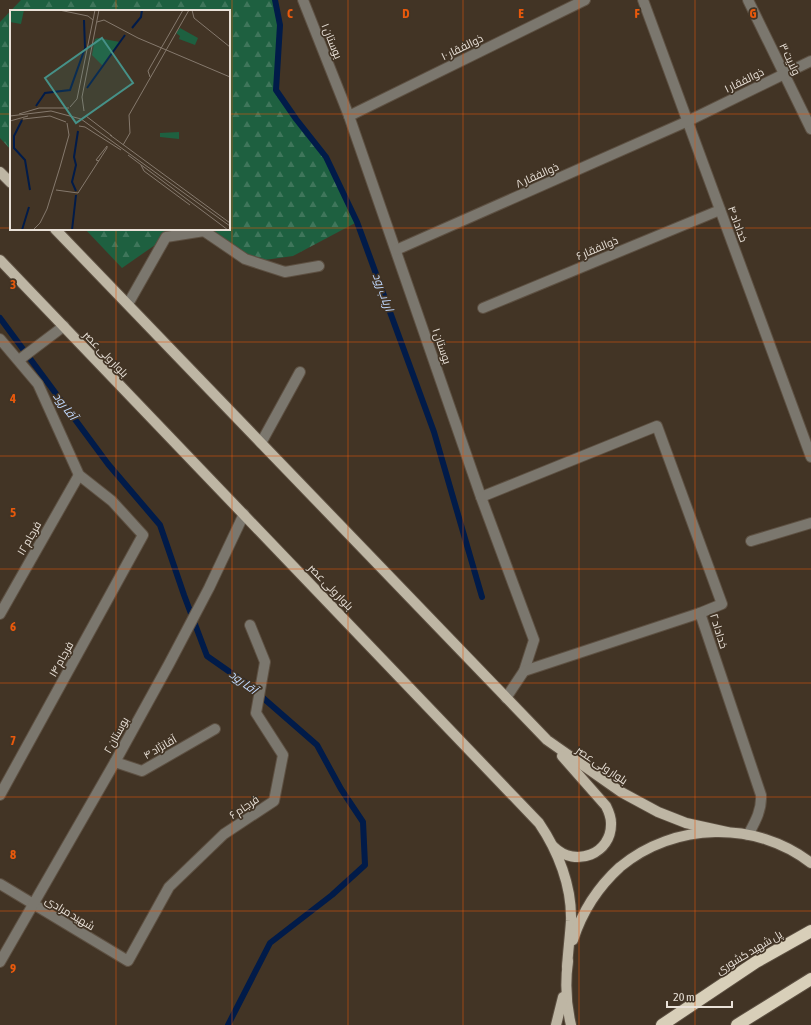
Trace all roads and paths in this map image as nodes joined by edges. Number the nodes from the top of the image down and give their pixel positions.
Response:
1 (303, 0) edge
2 (585, 0) edge
3 (643, 0) edge
4 (748, 0) edge
5 (811, 61) edge
6 (784, 74) junction
7 (349, 116) junction
8 (688, 121) junction
9 (811, 129) edge
10 (0, 172) edge
11 (10, 182) edge
12 (720, 210) junction
13 (56, 230) edge
14 (396, 250) junction
15 (0, 260) edge
16 (319, 266) dead end
17 (128, 304) junction
18 (483, 308) dead end
19 (64, 326) junction
20 (0, 339) edge
21 (22, 358) junction
22 (300, 372) dead end
23 (261, 443) junction
24 (811, 457) edge
25 (79, 475) junction
26 (482, 497) junction
27 (244, 514) junction
28 (811, 523) edge
29 (751, 541) dead end
30 (700, 613) junction
31 (0, 614) edge
32 (250, 625) dead end
33 (524, 671) junction
34 (506, 698) junction
35 (215, 729) dead end
36 (547, 740) junction
37 (114, 762) junction
38 (0, 795) edge
39 (727, 832) junction
40 (748, 835) junction
41 (552, 845) junction
42 (782, 846) junction
43 (811, 857) edge
44 (811, 864) edge
45 (0, 884) edge
46 (33, 904) junction
47 (811, 931) edge
48 (128, 961) joint
49 (0, 962) edge
50 (567, 967) junction
51 (811, 980) edge
52 (566, 981) junction
53 (556, 1025) edge
54 (572, 1025) edge
55 (662, 1025) edge
56 (738, 1025) edge

1 - 7 street, بوستان ۱
2 - 7 street, ذوالفقار ۱۰
3 - 8 street, خداداد ۴
4 - 6 street, ولایت ۳
5 - 6 street, ذوالفقار ۱
6 - 8 street, ذوالفقار ۱
6 - 9 street, ولایت ۳
7 - 14 street, بوستان ۱
8 - 12 street, خداداد ۴
8 - 14 street, ذوالفقار ۸
10 - 11 main road
12 - 18 street, ذوالفقار ۶
12 - 24 street, خداداد ۴
13 - 17 main road, بلوار ولی عصر
14 - 26 street, بوستان ۱
15 - 19 main road, بلوار ولی عصر
16 - 17 street
17 - 23 main road, بلوار ولی عصر
19 - 21 street
19 - 27 main road, بلوار ولی عصر
20 - 21 street
21 - 25 street
22 - 23 street
23 - 34 main road, بلوار ولی عصر
25 - 31 street, فرجام ۱۲
25 - 38 street, فرجام ۱۴
26 - 30 street, خداداد ۲
26 - 33 street, بوستان ۱
27 - 37 street, بوستان ۲
27 - 41 main road, بلوار ولی عصر
28 - 29 street
30 - 33 street
30 - 40 street, خداداد ۲
32 - 48 street, فرجام ۶
33 - 34 street, بوستان ۱
34 - 36 main road, بلوار ولی عصر
35 - 37 street, آقانژاد ۴
36 - 39 main road, بلوار ولی عصر
36 - 41 main road
37 - 46 street, بوستان ۲
39 - 40 main road
39 - 50 main road
40 - 42 main road
41 - 50 main road, بلوار ولی عصر
42 - 43 main road
42 - 44 main road
45 - 46 street, شهید مرادی
46 - 48 street, شهید مرادی
46 - 49 street, بوستان ۲
47 - 55 highway, پل شهید کشوری
50 - 52 main road
51 - 56 highway
52 - 53 main road
52 - 54 main road

